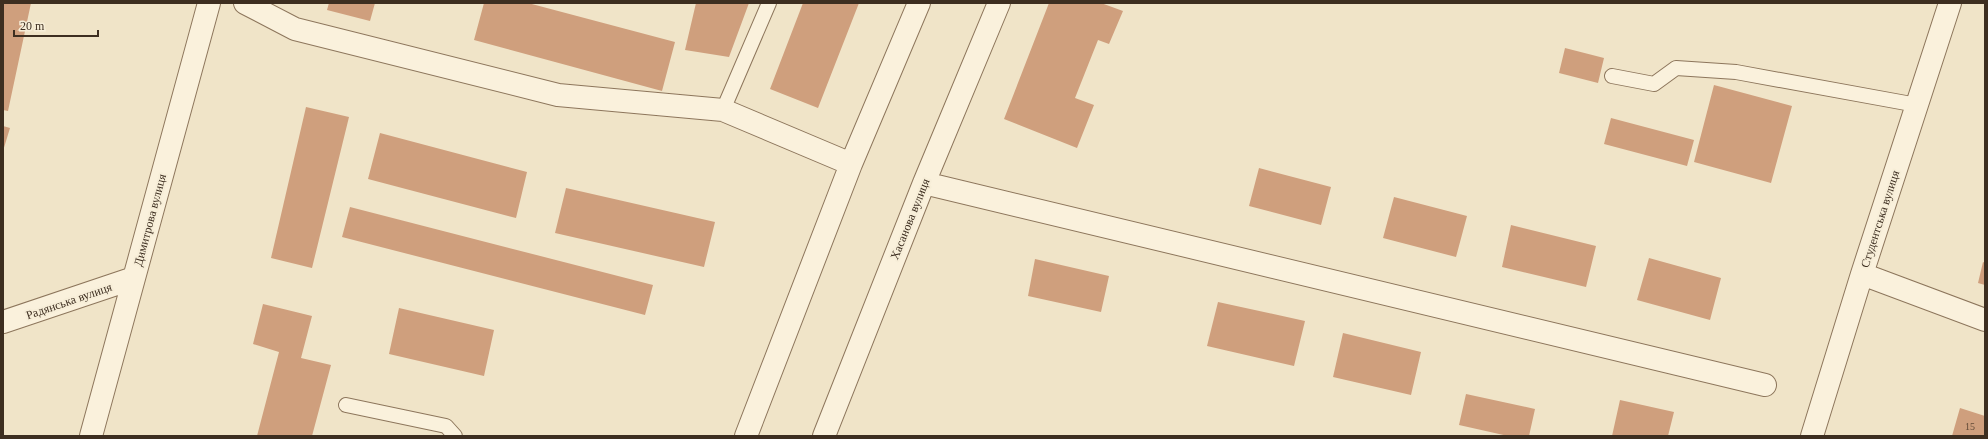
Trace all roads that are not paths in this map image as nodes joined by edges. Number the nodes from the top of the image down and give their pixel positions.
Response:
1 (209, 3) edge
2 (245, 3) edge
3 (769, 3) edge
4 (919, 3) edge
5 (998, 3) edge
6 (1950, 3) edge
7 (1612, 76) dead end
8 (1917, 105) junction
9 (723, 110) junction
10 (851, 164) junction
11 (924, 183) junction
12 (1862, 274) junction
13 (134, 278) junction
14 (1985, 320) edge
15 (3, 322) edge
16 (1765, 385) dead end
17 (346, 405) dead end
18 (91, 436) edge
19 (455, 436) edge
20 (746, 436) edge
21 (824, 436) edge
22 (1812, 436) edge

1 - 13 street, Димитрова вулиця
2 - 9 street
3 - 9 lane
4 - 10 street
5 - 11 street, Хасанова вулиця
6 - 8 street, Студентська вулиця
7 - 8 lane
8 - 12 street, Студентська вулиця
9 - 10 street
10 - 20 street
11 - 16 street
11 - 21 street, Хасанова вулиця
12 - 14 street
12 - 22 street, Студентська вулиця
13 - 15 street, Радянська вулиця
13 - 18 street, Димитрова вулиця
17 - 19 lane

